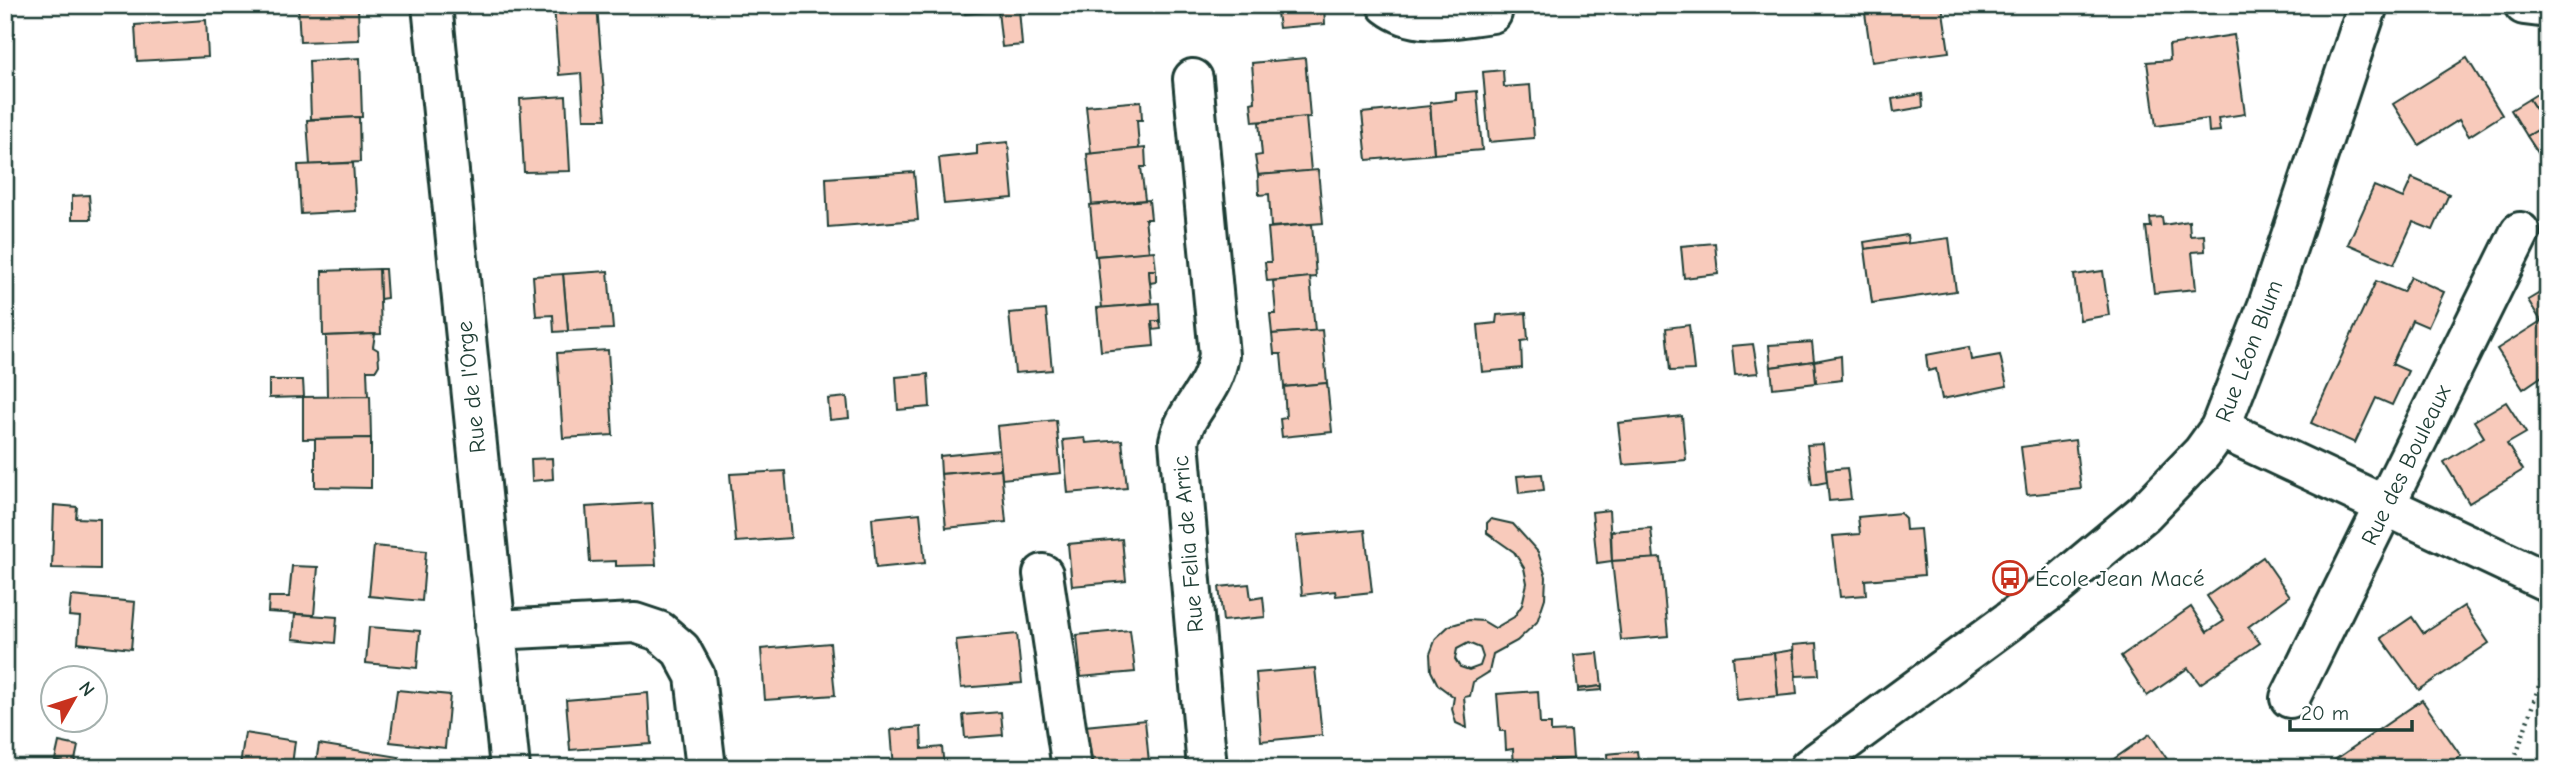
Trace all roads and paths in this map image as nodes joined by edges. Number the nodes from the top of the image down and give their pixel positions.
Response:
1 (432, 5) edge
2 (1387, 5) edge
3 (2368, 5) edge
4 (2524, 5) edge
5 (2548, 8) edge
6 (1492, 13) dead end
7 (1193, 79) dead end
8 (2520, 232) dead end
9 (2220, 428) junction
10 (2385, 507) junction
11 (1043, 574) dead end
12 (2548, 582) edge
13 (495, 630) junction
14 (2548, 658) edge
15 (2290, 698) dead end
16 (510, 768) edge
17 (706, 768) edge
18 (1072, 768) edge
19 (1207, 768) edge
20 (1809, 768) edge
21 (2512, 768) edge

1 - 13 street, Rue de l'Orge
2 - 6 street
3 - 9 street, Rue Léon Blum
4 - 5 street
7 - 19 street, Rue Felia de Arric
8 - 10 street, Rue des Bouleaux
9 - 10 street
9 - 20 street, Rue Léon Blum
10 - 12 street
10 - 15 street, Rue des Bouleaux
11 - 18 street
13 - 16 street, Rue de l'Orge
13 - 17 street
14 - 21 path

